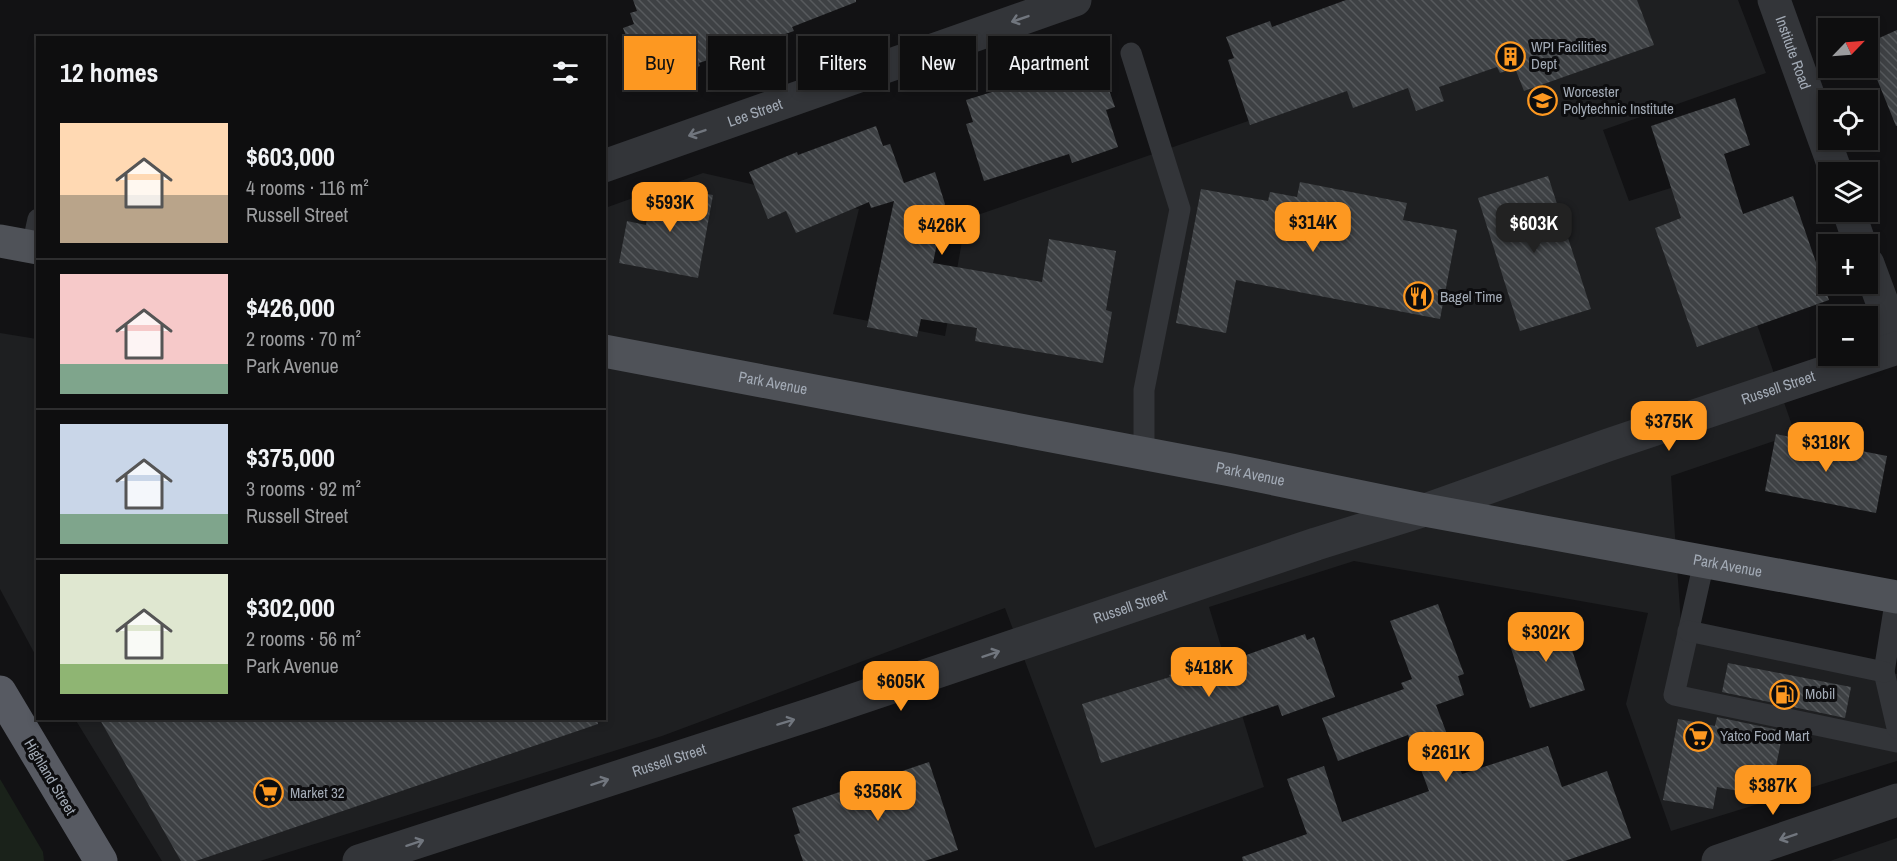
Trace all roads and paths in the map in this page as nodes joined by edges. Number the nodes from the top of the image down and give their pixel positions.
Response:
1 (1075, 0) edge
2 (1774, 0) edge
3 (1131, 53) dead end
4 (1832, 162) edge
5 (606, 165) edge
6 (36, 238) edge
7 (0, 241) edge
8 (1878, 291) edge
9 (1897, 342) edge
10 (1897, 348) edge
11 (606, 351) edge
12 (1144, 453) junction
13 (1425, 510) junction
14 (1704, 562) junction
15 (1897, 597) edge
16 (1688, 631) junction
17 (1884, 672) junction
18 (0, 692) edge
19 (1897, 728) edge
20 (1897, 742) edge
21 (1897, 800) edge
22 (101, 861) edge
23 (360, 861) edge
24 (1718, 861) edge

1 -> 5 street, Lee Street
2 - 4 street, Institute Road
3 - 12 lane
6 - 7 main road
8 - 9 street
10 - 13 street, Russell Street
11 - 12 main road, Park Avenue
12 - 13 main road, Park Avenue
13 - 14 main road, Park Avenue
23 -> 13 street, Russell Street
14 - 15 main road, Park Avenue
14 - 16 lane
15 - 17 lane
16 - 17 lane
16 - 20 lane
17 - 19 lane
18 - 22 highway, Highland Street
21 -> 24 street

